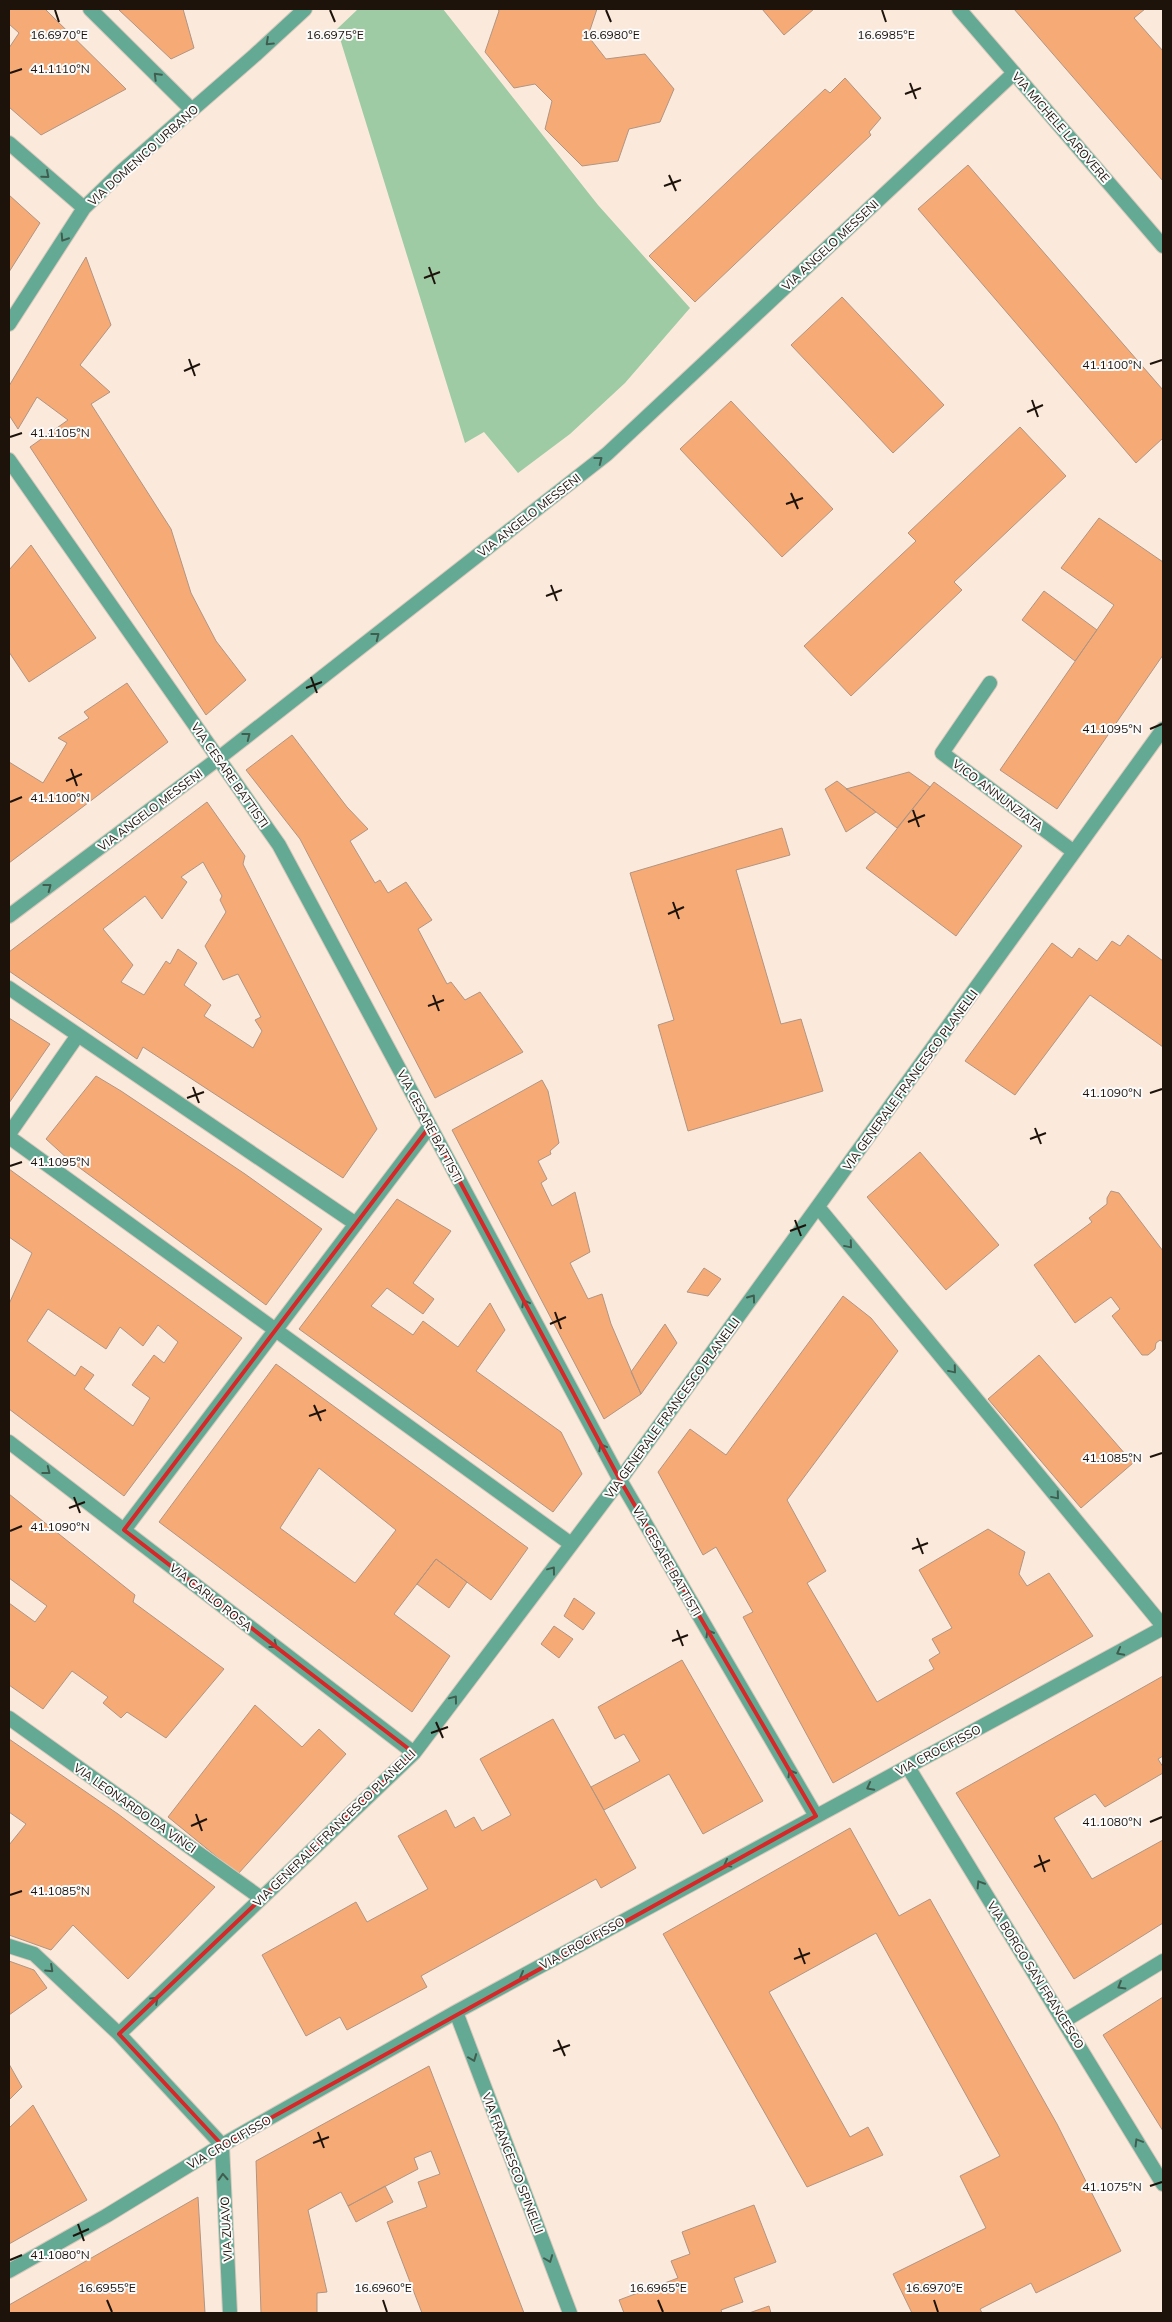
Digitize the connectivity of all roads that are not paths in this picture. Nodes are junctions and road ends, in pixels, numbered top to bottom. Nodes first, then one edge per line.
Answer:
1 (90, 9) edge
2 (305, 9) edge
3 (959, 9) edge
4 (1014, 72) junction
5 (192, 110) junction
6 (9, 143) edge
7 (84, 208) junction
8 (1163, 246) edge
9 (9, 324) edge
10 (9, 460) edge
11 (990, 683) dead end
12 (1163, 729) edge
13 (219, 758) junction
14 (1074, 852) junction
15 (9, 916) edge
16 (9, 988) edge
17 (78, 1035) junction
18 (430, 1126) junction
19 (9, 1134) edge
20 (9, 1138) edge
21 (818, 1207) junction
22 (356, 1224) junction
23 (275, 1331) junction
24 (9, 1442) edge
25 (620, 1480) junction
26 (124, 1530) junction
27 (571, 1544) junction
28 (1163, 1627) edge
29 (9, 1718) edge
30 (414, 1752) junction
31 (908, 1767) junction
32 (816, 1816) junction
33 (261, 1898) junction
34 (9, 1946) edge
35 (1163, 1961) edge
36 (456, 2012) junction
37 (1064, 2021) junction
38 (120, 2034) junction
39 (222, 2145) junction
40 (1163, 2184) edge
41 (9, 2271) edge
42 (230, 2313) edge
43 (570, 2313) edge

5 -> 1 street
2 -> 5 street, VIA DOMENICO URBANO
3 - 4 street, VIA MICHELE LAROVERE
4 - 8 street, VIA MICHELE LAROVERE
13 -> 4 street, VIA ANGELO MESSENI
5 - 7 street, VIA DOMENICO URBANO
6 -> 7 street
7 -> 9 street, VIA DOMENICO URBANO
10 - 13 street, VIA CESARE BATTISTI
11 - 14 street, VICO ANNUNZIATA
12 - 14 street, VIA GENERALE FRANCESCO PLANELLI
15 -> 13 street, VIA ANGELO MESSENI
13 - 18 street, VIA CESARE BATTISTI
14 - 21 street, VIA GENERALE FRANCESCO PLANELLI
16 - 17 street
17 - 19 street
17 - 22 street
18 - 22 street
25 -> 18 street, VIA CESARE BATTISTI
20 - 23 street
25 -> 21 street, VIA GENERALE FRANCESCO PLANELLI
21 -> 28 street
22 - 23 street
23 - 26 street
23 - 27 street
24 -> 26 street, VIA CARLO ROSA
25 - 27 street, VIA GENERALE FRANCESCO PLANELLI
32 -> 25 street, VIA CESARE BATTISTI
26 -> 30 street, VIA CARLO ROSA
30 -> 27 street, VIA GENERALE FRANCESCO PLANELLI
28 -> 31 street, VIA CROCIFISSO
29 - 33 street, VIA LEONARDO DA VINCI
30 - 33 street, VIA GENERALE FRANCESCO PLANELLI
31 -> 32 street, VIA CROCIFISSO
37 -> 31 street, VIA BORGO SAN FRANCESCO
32 -> 36 street, VIA CROCIFISSO
38 -> 33 street, VIA GENERALE FRANCESCO PLANELLI
34 -> 38 street
35 -> 37 street
36 - 39 street, VIA CROCIFISSO
36 -> 43 street, VIA FRANCESCO SPINELLI
40 -> 37 street, VIA BORGO SAN FRANCESCO
38 - 39 street
39 - 41 street, VIA CROCIFISSO
42 -> 39 street, VIA ZUAVO

